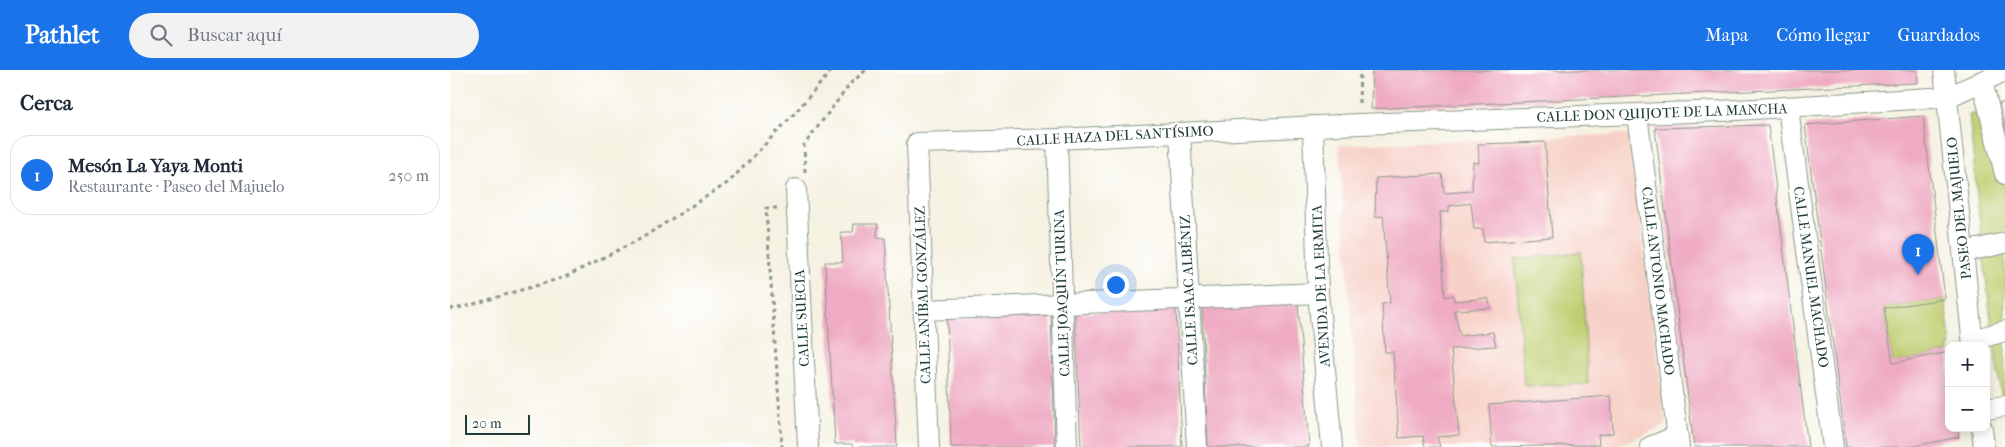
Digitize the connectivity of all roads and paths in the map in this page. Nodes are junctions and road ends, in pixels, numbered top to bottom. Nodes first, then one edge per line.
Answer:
1 (832, 70) edge
2 (1360, 70) edge
3 (1944, 70) edge
4 (2005, 71) edge
5 (1982, 82) junction
6 (1948, 97) junction
7 (1788, 108) junction
8 (1637, 114) junction
9 (1359, 124) junction
10 (1313, 126) junction
11 (1180, 133) junction
12 (1057, 139) junction
13 (917, 143) joint
14 (2005, 174) edge
15 (796, 189) dead end
16 (2005, 244) edge
17 (1964, 252) junction
18 (1318, 293) junction
19 (1189, 300) junction
20 (1061, 305) junction
21 (450, 309) edge
22 (924, 310) junction
23 (2005, 331) edge
24 (1973, 342) edge
25 (1976, 342) edge
26 (2005, 406) edge
27 (1990, 408) edge
28 (1982, 432) edge
29 (1678, 441) edge
30 (808, 447) edge
31 (929, 447) edge
32 (1066, 447) edge
33 (1198, 447) edge
34 (1332, 447) edge
35 (1650, 447) edge
36 (1833, 447) edge
37 (1984, 447) edge

1 - 21 path
2 - 9 path
3 - 6 street, PASEO DEL MAJUELO
4 - 5 street, CALLE DON QUIJOTE DE LA MANCHA
5 - 6 street, CALLE DON QUIJOTE DE LA MANCHA
5 - 14 street
6 - 7 street, CALLE DON QUIJOTE DE LA MANCHA
6 - 17 street, PASEO DEL MAJUELO
7 - 8 street, CALLE DON QUIJOTE DE LA MANCHA
7 - 36 street, CALLE MANUEL MACHADO
8 - 9 street, CALLE DON QUIJOTE DE LA MANCHA
8 - 29 street, CALLE ANTONIO MACHADO
9 - 10 street, CALLE DON QUIJOTE DE LA MANCHA
10 - 11 street, CALLE HAZA DEL SANTÍSIMO
10 - 18 street, AVENIDA DE LA ERMITA
11 - 12 street, CALLE HAZA DEL SANTÍSIMO
11 - 19 street, CALLE ISAAC ALBÉNIZ
12 - 13 street, CALLE HAZA DEL SANTÍSIMO
12 - 20 street, CALLE JOAQUÍN TURINA
13 - 22 street, CALLE ANÍBAL GONZÁLEZ
15 - 30 street, CALLE SUECIA
16 - 17 street
17 - 24 street, PASEO DEL MAJUELO
18 - 19 street
18 - 34 street, AVENIDA DE LA ERMITA
19 - 20 street
19 - 33 street, CALLE ISAAC ALBÉNIZ
20 - 22 street
20 - 32 street, CALLE JOAQUÍN TURINA
22 - 31 street, CALLE ANÍBAL GONZÁLEZ
23 - 25 street
26 - 27 street
28 - 37 street
29 - 35 street

